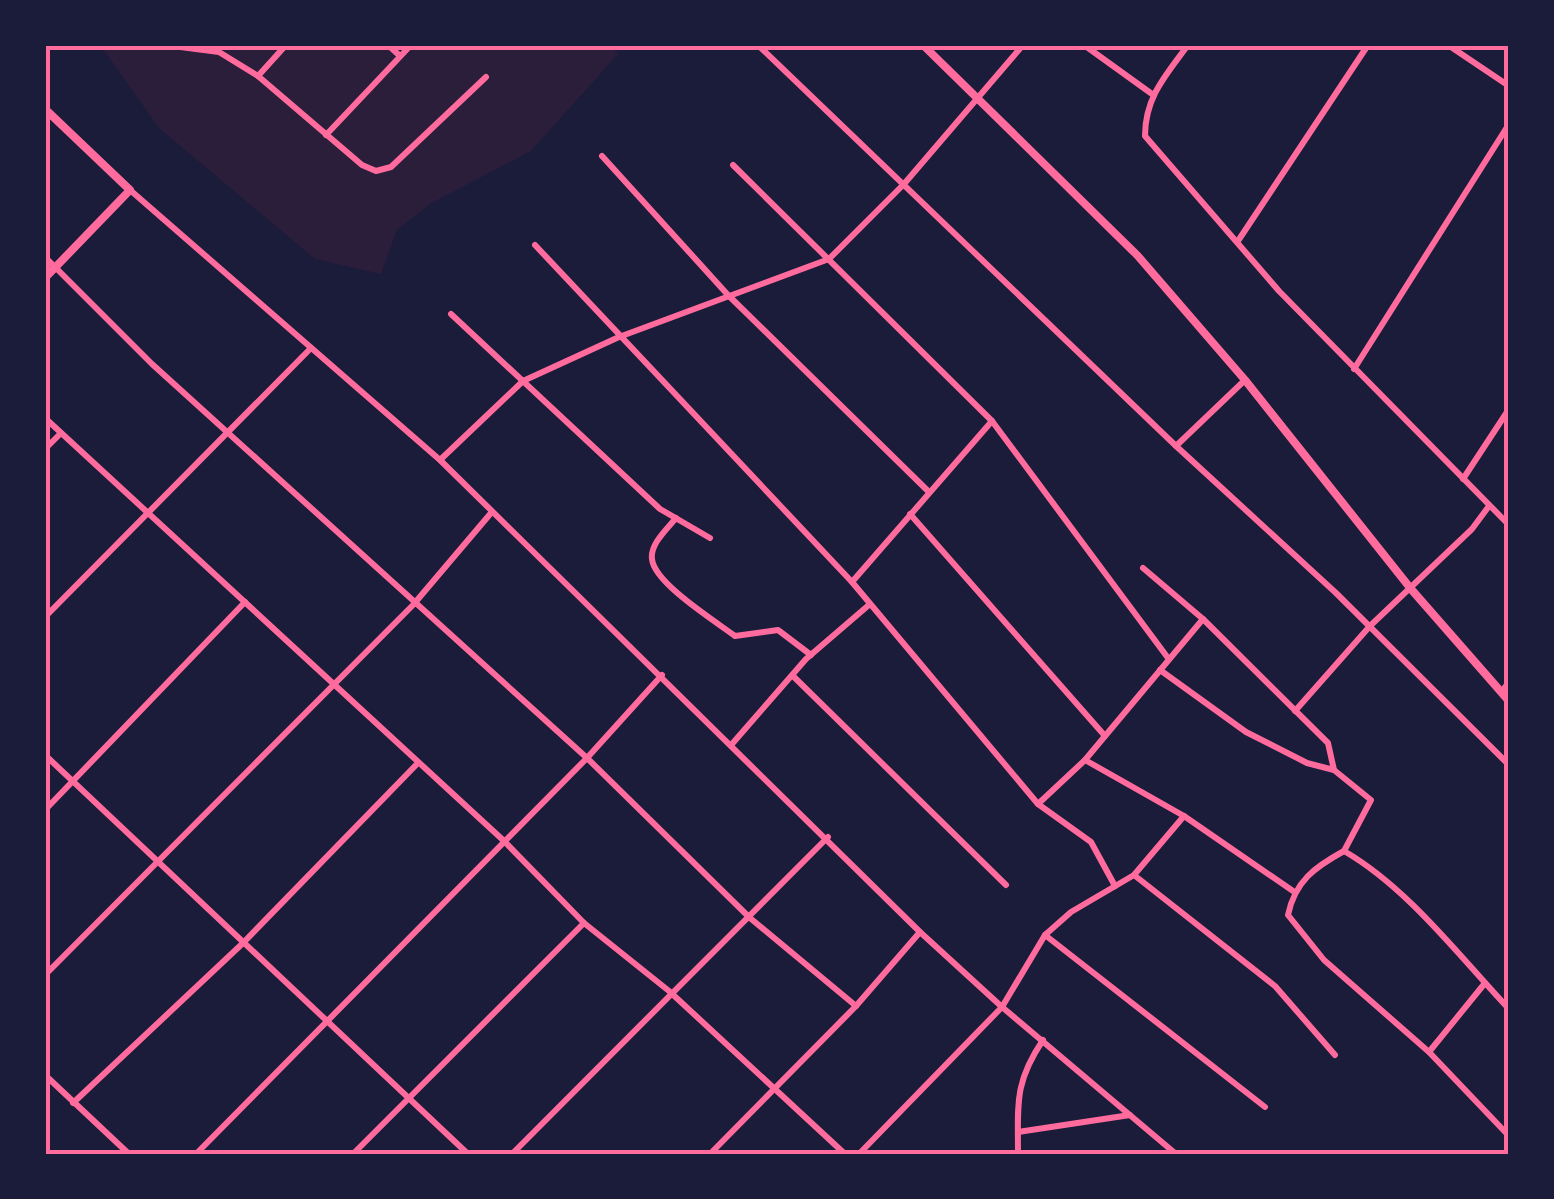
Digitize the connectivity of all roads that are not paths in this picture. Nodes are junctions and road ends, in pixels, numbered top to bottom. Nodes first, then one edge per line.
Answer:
1 (166, 45) edge
2 (286, 45) edge
3 (388, 45) edge
4 (411, 45) edge
5 (758, 45) edge
6 (923, 45) edge
7 (1023, 45) edge
8 (1084, 45) edge
9 (1188, 45) edge
10 (1368, 45) edge
11 (1448, 45) edge
12 (400, 56) junction
13 (258, 76) junction
14 (486, 77) dead end
15 (1509, 86) edge
16 (1152, 94) junction
17 (976, 95) junction
18 (45, 109) edge
19 (1509, 124) edge
20 (326, 135) junction
21 (1497, 143) junction
22 (1509, 150) edge
23 (602, 156) dead end
24 (732, 165) dead end
25 (904, 184) junction
26 (130, 190) junction
27 (1238, 241) junction
28 (535, 244) dead end
29 (45, 258) edge
30 (829, 259) junction
31 (56, 267) junction
32 (45, 278) edge
33 (728, 295) junction
34 (451, 314) dead end
35 (619, 337) junction
36 (311, 348) junction
37 (1354, 369) junction
38 (1245, 380) junction
39 (522, 381) junction
40 (1509, 409) edge
41 (45, 418) edge
42 (992, 421) junction
43 (228, 430) junction
44 (61, 433) junction
45 (1176, 446) junction
46 (45, 449) edge
47 (440, 460) junction
48 (1463, 480) junction
49 (929, 492) junction
50 (1489, 506) junction
51 (492, 513) junction
52 (146, 514) junction
53 (910, 514) junction
54 (676, 518) junction
55 (1509, 525) edge
56 (710, 538) dead end
57 (1143, 568) dead end
58 (852, 582) junction
59 (1411, 589) junction
60 (245, 602) junction
61 (870, 604) junction
62 (414, 605) junction
63 (45, 617) edge
64 (1204, 619) junction
65 (1370, 626) junction
66 (811, 655) junction
67 (1168, 658) junction
68 (1160, 670) junction
69 (662, 675) junction
70 (793, 676) junction
71 (334, 682) junction
72 (1509, 682) edge
73 (1502, 691) junction
74 (1509, 701) edge
75 (1295, 710) junction
76 (1105, 736) junction
77 (732, 744) junction
78 (45, 755) edge
79 (587, 758) junction
80 (1085, 760) junction
81 (417, 764) junction
82 (1509, 765) edge
83 (1334, 770) junction
84 (74, 782) junction
85 (1038, 804) junction
86 (45, 810) edge
87 (1184, 816) junction
88 (828, 837) junction
89 (503, 840) junction
90 (1344, 851) junction
91 (158, 862) junction
92 (1134, 876) junction
93 (1006, 885) dead end
94 (1115, 886) junction
95 (1293, 891) junction
96 (750, 918) junction
97 (584, 923) junction
98 (920, 932) junction
99 (1045, 935) junction
100 (242, 944) junction
101 (45, 975) edge
102 (1485, 983) junction
103 (669, 992) junction
104 (856, 1006) junction
105 (1002, 1007) junction
106 (1509, 1009) edge
107 (324, 1021) junction
108 (1044, 1040) junction
109 (1429, 1052) junction
110 (1335, 1054) dead end
111 (45, 1075) edge
112 (772, 1090) junction
113 (409, 1100) junction
114 (73, 1103) junction
115 (1265, 1107) dead end
116 (1130, 1115) junction
117 (1018, 1132) junction
118 (1509, 1136) edge
119 (129, 1154) edge
120 (196, 1154) edge
121 (353, 1154) edge
122 (468, 1154) edge
123 (512, 1154) edge
124 (710, 1154) edge
125 (845, 1154) edge
126 (859, 1154) edge
127 (1018, 1154) edge
128 (1176, 1154) edge
129 (1326, 1154) edge
130 (1342, 1154) edge

1 - 13 street
2 - 13 street
3 - 12 street
4 - 12 street
5 - 25 street
6 - 17 street
7 - 17 street
8 - 16 street
9 - 16 street
10 - 27 street
11 - 15 street
12 - 20 street
13 - 20 street
14 - 20 street
16 - 27 street
17 - 25 street
17 - 38 street
18 - 26 street
19 - 21 street
21 - 22 street
21 - 37 street
23 - 33 street
24 - 30 street
25 - 30 street
25 - 45 street
26 - 31 street
26 - 36 street
27 - 37 street
28 - 35 street
29 - 31 street
30 - 33 street
30 - 42 street
31 - 32 street
31 - 43 street
33 - 35 street
33 - 49 street
34 - 39 street
35 - 39 street
35 - 58 street
36 - 43 street
36 - 47 street
37 - 48 street
38 - 45 street
38 - 59 street
39 - 47 street
39 - 54 street
40 - 48 street
41 - 44 street
42 - 49 street
42 - 67 street
43 - 52 street
43 - 62 street
44 - 46 street
44 - 52 street
45 - 65 street
47 - 51 street
48 - 50 street
49 - 53 street
50 - 55 street
50 - 59 street
51 - 62 street
51 - 69 street
52 - 60 street
52 - 63 street
53 - 58 street
53 - 76 street
54 - 56 street
54 - 66 street
57 - 64 street
58 - 61 street
59 - 65 street
59 - 73 street
60 - 71 street
60 - 84 street
61 - 66 street
61 - 85 street
62 - 71 street
62 - 79 street
64 - 67 street
64 - 75 street
65 - 75 street
65 - 82 street
66 - 70 street
67 - 68 street
68 - 76 street
68 - 83 street
69 - 77 street
69 - 79 street
70 - 77 street
70 - 93 street
71 - 81 street
71 - 91 street
72 - 73 street
73 - 74 street
75 - 83 street
76 - 80 street
77 - 88 street
78 - 84 street
79 - 89 street
79 - 96 street
80 - 85 street
80 - 87 street
81 - 89 street
81 - 100 street
83 - 90 street
84 - 86 street
84 - 91 street
85 - 94 street
87 - 92 street
87 - 95 street
88 - 96 street
88 - 98 street
89 - 97 street
89 - 107 street
90 - 95 street
90 - 102 street
91 - 100 street
91 - 101 street
92 - 94 street
92 - 110 street
94 - 99 street
95 - 109 street
96 - 103 street
96 - 104 street
97 - 103 street
97 - 113 street
98 - 104 street
98 - 105 street
99 - 105 street
99 - 115 street
100 - 107 street
100 - 114 street
102 - 106 street
102 - 109 street
103 - 112 street
103 - 123 street
104 - 112 street
105 - 108 street
105 - 126 street
107 - 113 street
107 - 120 street
108 - 116 street
108 - 117 street
109 - 118 street
111 - 114 street
112 - 124 street
112 - 125 street
113 - 121 street
113 - 122 street
114 - 119 street
116 - 117 street
116 - 128 street
117 - 127 street
129 - 130 street

